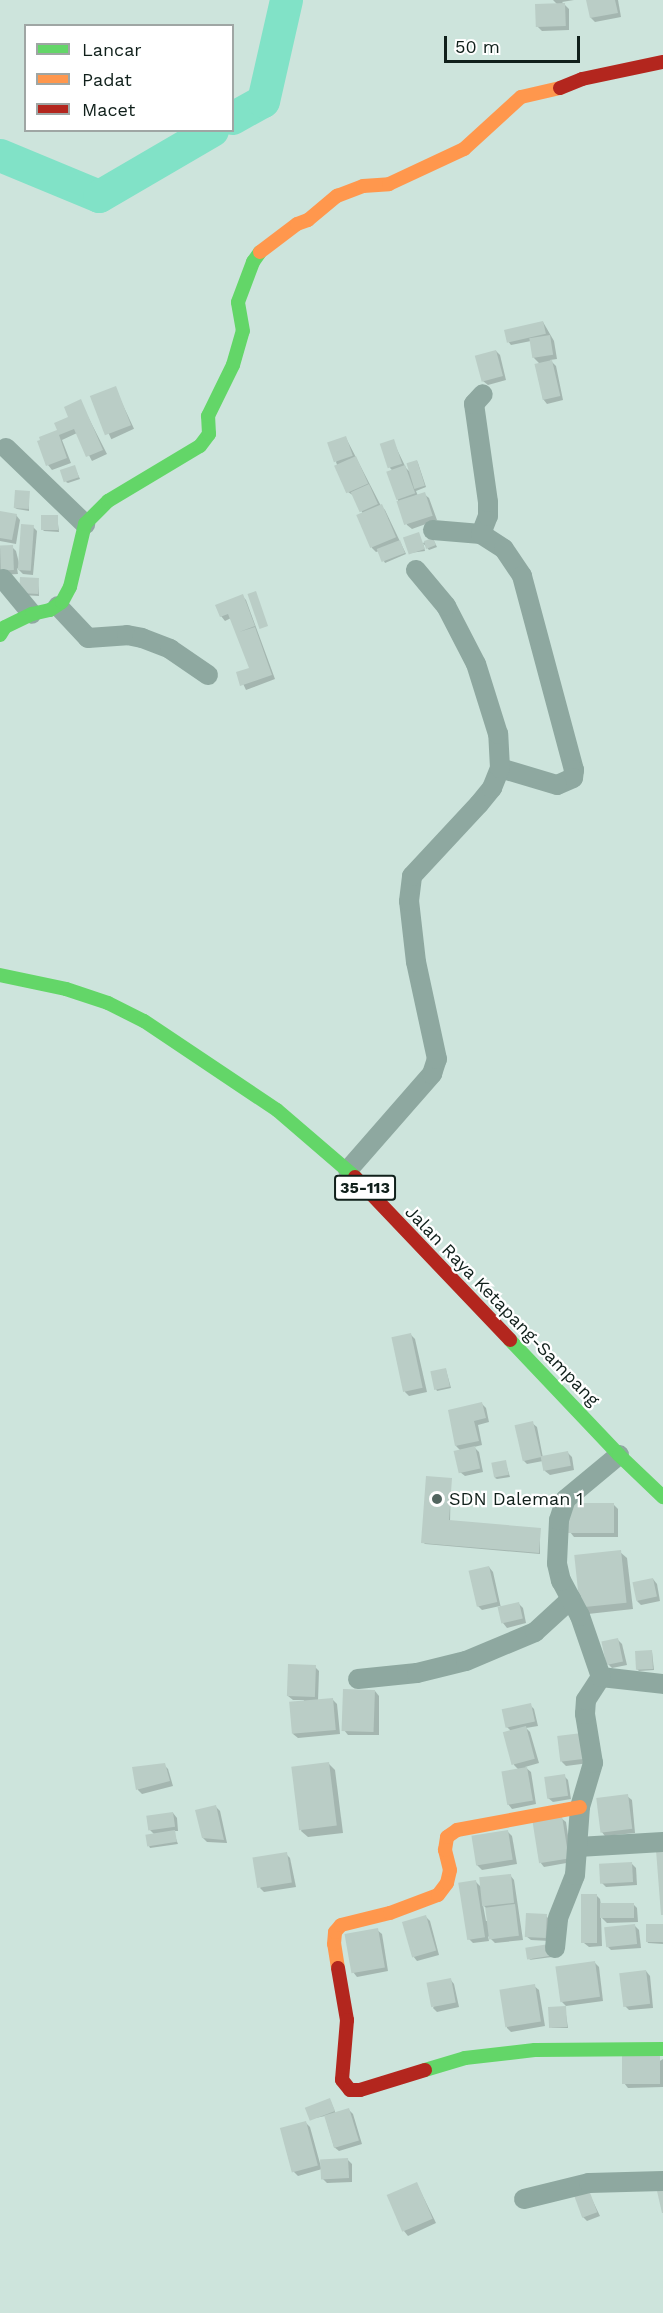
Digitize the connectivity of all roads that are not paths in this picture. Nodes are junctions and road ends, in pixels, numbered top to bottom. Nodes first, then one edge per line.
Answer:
1 (663, 62) edge
2 (483, 394) dead end
3 (6, 448) dead end
4 (85, 524) junction
5 (433, 530) dead end
6 (481, 534) junction
7 (416, 570) dead end
8 (3, 579) dead end
9 (58, 606) junction
10 (32, 614) junction
11 (0, 635) edge
12 (208, 675) dead end
13 (500, 768) junction
14 (0, 975) edge
15 (348, 1170) junction
16 (619, 1455) junction
17 (663, 1497) edge
18 (571, 1599) junction
19 (601, 1677) junction
20 (358, 1679) dead end
21 (663, 1684) edge
22 (580, 1807) junction
23 (663, 1842) edge
24 (578, 1847) junction
25 (555, 1948) dead end
26 (663, 2049) edge
27 (663, 2181) edge
28 (524, 2199) dead end

1 - 4 street
2 - 6 street
3 - 4 street
4 - 9 street
5 - 6 street
6 - 13 street
7 - 13 street
8 - 10 street
9 - 10 street
9 - 12 street
10 - 11 street
13 - 15 street
14 - 15 street, Jalan Raya Ketapang-Sampang / 35-113
15 - 16 street, Jalan Raya Ketapang-Sampang / 35-113
16 - 17 street, Jalan Raya Ketapang-Sampang / 35-113
16 - 18 street
18 - 19 street
18 - 20 street
19 - 21 street
19 - 22 street
22 - 24 street
22 - 26 street
23 - 24 street
24 - 25 street
27 - 28 street

